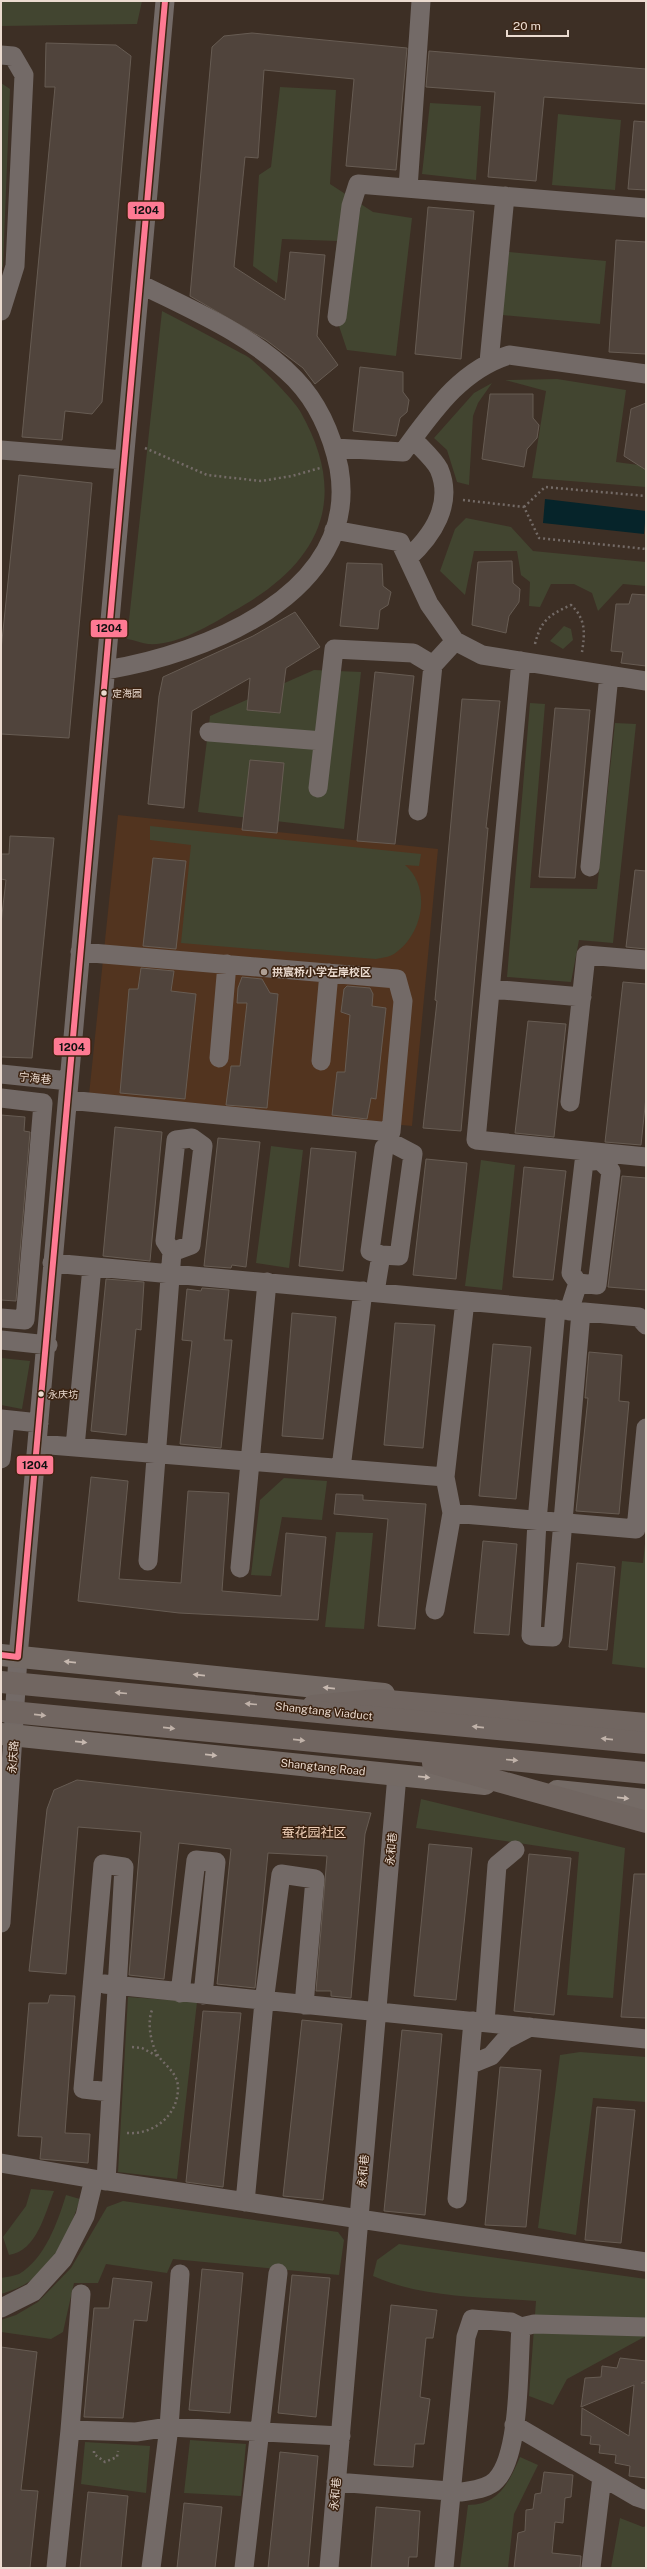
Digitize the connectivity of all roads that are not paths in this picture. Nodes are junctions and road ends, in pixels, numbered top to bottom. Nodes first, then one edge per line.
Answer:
1 (165, 1) edge
2 (421, 1) edge
3 (1, 55) edge
4 (408, 188) junction
5 (505, 196) junction
6 (646, 208) edge
7 (140, 284) junction
8 (1, 311) edge
9 (337, 316) dead end
10 (489, 362) junction
11 (646, 374) edge
12 (413, 438) junction
13 (1, 450) edge
14 (125, 451) junction
15 (336, 456) junction
16 (334, 530) junction
17 (408, 558) junction
18 (455, 641) junction
19 (529, 663) junction
20 (433, 666) junction
21 (106, 670) junction
22 (609, 675) junction
23 (646, 681) edge
24 (209, 732) dead end
25 (323, 741) junction
26 (318, 788) dead end
27 (418, 811) dead end
28 (590, 867) dead end
29 (80, 952) junction
30 (646, 960) edge
31 (227, 964) junction
32 (329, 973) junction
33 (491, 989) junction
34 (582, 997) junction
35 (219, 1058) dead end
36 (321, 1061) dead end
37 (1, 1074) edge
38 (69, 1081) junction
39 (1, 1098) edge
40 (68, 1100) junction
41 (570, 1102) dead end
42 (646, 1157) edge
43 (172, 1252) junction
44 (381, 1255) junction
45 (52, 1263) junction
46 (92, 1266) junction
47 (171, 1274) junction
48 (267, 1282) junction
49 (578, 1283) junction
50 (369, 1292) junction
51 (465, 1300) junction
52 (569, 1311) junction
53 (1, 1318) edge
54 (646, 1325) edge
55 (1, 1340) edge
56 (47, 1344) junction
57 (3, 1419) edge
58 (39, 1423) junction
59 (646, 1428) edge
60 (38, 1444) junction
61 (75, 1447) junction
62 (155, 1454) junction
63 (1, 1459) edge
64 (251, 1461) junction
65 (341, 1468) junction
66 (445, 1477) junction
67 (452, 1513) junction
68 (537, 1521) junction
69 (563, 1523) junction
70 (641, 1536) edge
71 (148, 1562) dead end
72 (240, 1568) dead end
73 (435, 1610) dead end
74 (10, 1656) edge
75 (1, 1682) edge
76 (293, 1708) junction
77 (1, 1711) edge
78 (646, 1720) edge
79 (646, 1724) edge
80 (8, 1734) edge
81 (646, 1743) edge
82 (378, 1748) junction
83 (646, 1772) edge
84 (397, 1775) junction
85 (646, 1800) edge
86 (646, 1822) edge
87 (515, 1850) dead end
88 (3, 1878) edge
89 (1, 1923) edge
90 (94, 1983) junction
91 (117, 1986) junction
92 (172, 1992) junction
93 (203, 1995) junction
94 (264, 2002) junction
95 (304, 2005) junction
96 (377, 2011) junction
97 (479, 2022) junction
98 (530, 2027) junction
99 (646, 2039) edge
100 (469, 2065) junction
101 (110, 2092) junction
102 (1, 2163) edge
103 (100, 2180) junction
104 (457, 2199) dead end
105 (245, 2202) junction
106 (359, 2219) junction
107 (646, 2262) edge
108 (278, 2273) dead end
109 (180, 2274) dead end
110 (81, 2294) dead end
111 (1, 2308) edge
112 (521, 2327) junction
113 (646, 2327) edge
114 (514, 2425) junction
115 (169, 2427) junction
116 (70, 2430) junction
117 (261, 2432) junction
118 (341, 2436) junction
119 (602, 2477) junction
120 (336, 2482) junction
121 (451, 2491) junction
122 (646, 2500) edge
123 (56, 2568) edge
124 (151, 2568) edge
125 (244, 2568) edge
126 (329, 2568) edge
127 (444, 2568) edge
128 (591, 2568) edge

1 - 7 street
2 - 4 street
3 - 8 street
4 - 5 street
4 - 9 street
5 - 6 street
5 - 10 street
7 - 14 street
7 - 15 street
10 - 11 street
10 - 12 street
12 - 15 street
12 - 17 street
13 - 14 street
14 - 21 street
15 - 16 street
16 - 17 street
16 - 21 street
17 - 18 street
18 - 19 street
18 - 20 street
19 - 22 street
19 - 33 street
20 - 25 street
20 - 27 street
21 - 29 street
22 - 23 street
22 - 28 street
24 - 25 street
25 - 26 street
29 - 31 street
29 - 38 street
30 - 34 street
31 - 32 street
31 - 35 street
32 - 36 street
32 - 40 street
33 - 34 street
33 - 42 street
34 - 41 street
37 - 38 street, 宁海巷
38 - 40 street
39 - 53 street
40 - 45 street
43 - 43 street
43 - 47 street
44 - 44 street
44 - 50 street
45 - 46 street
45 - 56 street
46 - 47 street
46 - 61 street
47 - 48 street
47 - 62 street
48 - 50 street
48 - 64 street
49 - 49 street
49 - 52 street
50 - 51 street
50 - 65 street
51 - 52 street
51 - 66 street
52 - 54 street
52 - 68 street
52 - 69 street
55 - 56 street
56 - 58 street
57 - 58 street
57 - 63 street
58 - 60 street
59 - 70 street
60 - 61 street
60 - 74 street
61 - 62 street
62 - 64 street
62 - 71 street
64 - 65 street
64 - 72 street
65 - 66 street
66 - 67 street
67 - 68 street
67 - 73 street
68 - 69 street
68 - 69 street
69 - 70 street
78 -> 74 main road
74 - 80 street, 永庆路
76 -> 75 highway, Shangtang Viaduct, bridge
76 - 79 highway
81 -> 76 highway, Shangtang Viaduct, bridge
77 -> 82 highway, bridge
80 -> 84 main road, Shangtang Road
80 - 88 street, 永庆路
82 -> 83 highway, bridge
82 - 86 highway, bridge
84 -> 85 main road, Shangtang Road
84 - 96 street, 永和巷
87 - 97 street
88 - 89 street, 永庆路
90 - 91 street
90 - 91 street
90 - 101 street
91 - 92 street
91 - 101 street
92 - 93 street
92 - 93 street
93 - 94 street
94 - 95 street
94 - 95 street
94 - 105 street
95 - 96 street
96 - 97 street
96 - 106 street, 永和巷
97 - 98 street
97 - 100 street
98 - 99 street
98 - 100 street
100 - 104 street
101 - 103 street
102 - 103 street
103 - 105 street
103 - 111 street
105 - 106 street
106 - 107 street
106 - 118 street, 永和巷
108 - 117 street
109 - 115 street
110 - 116 street
112 - 113 street
112 - 114 street
112 - 121 street
114 - 119 street
114 - 121 street
115 - 116 street
115 - 117 street
115 - 124 street
116 - 123 street
117 - 118 street
117 - 125 street
118 - 120 street, 永和巷
119 - 122 street
119 - 128 street
120 - 121 street
120 - 126 street, 永和巷
121 - 127 street

